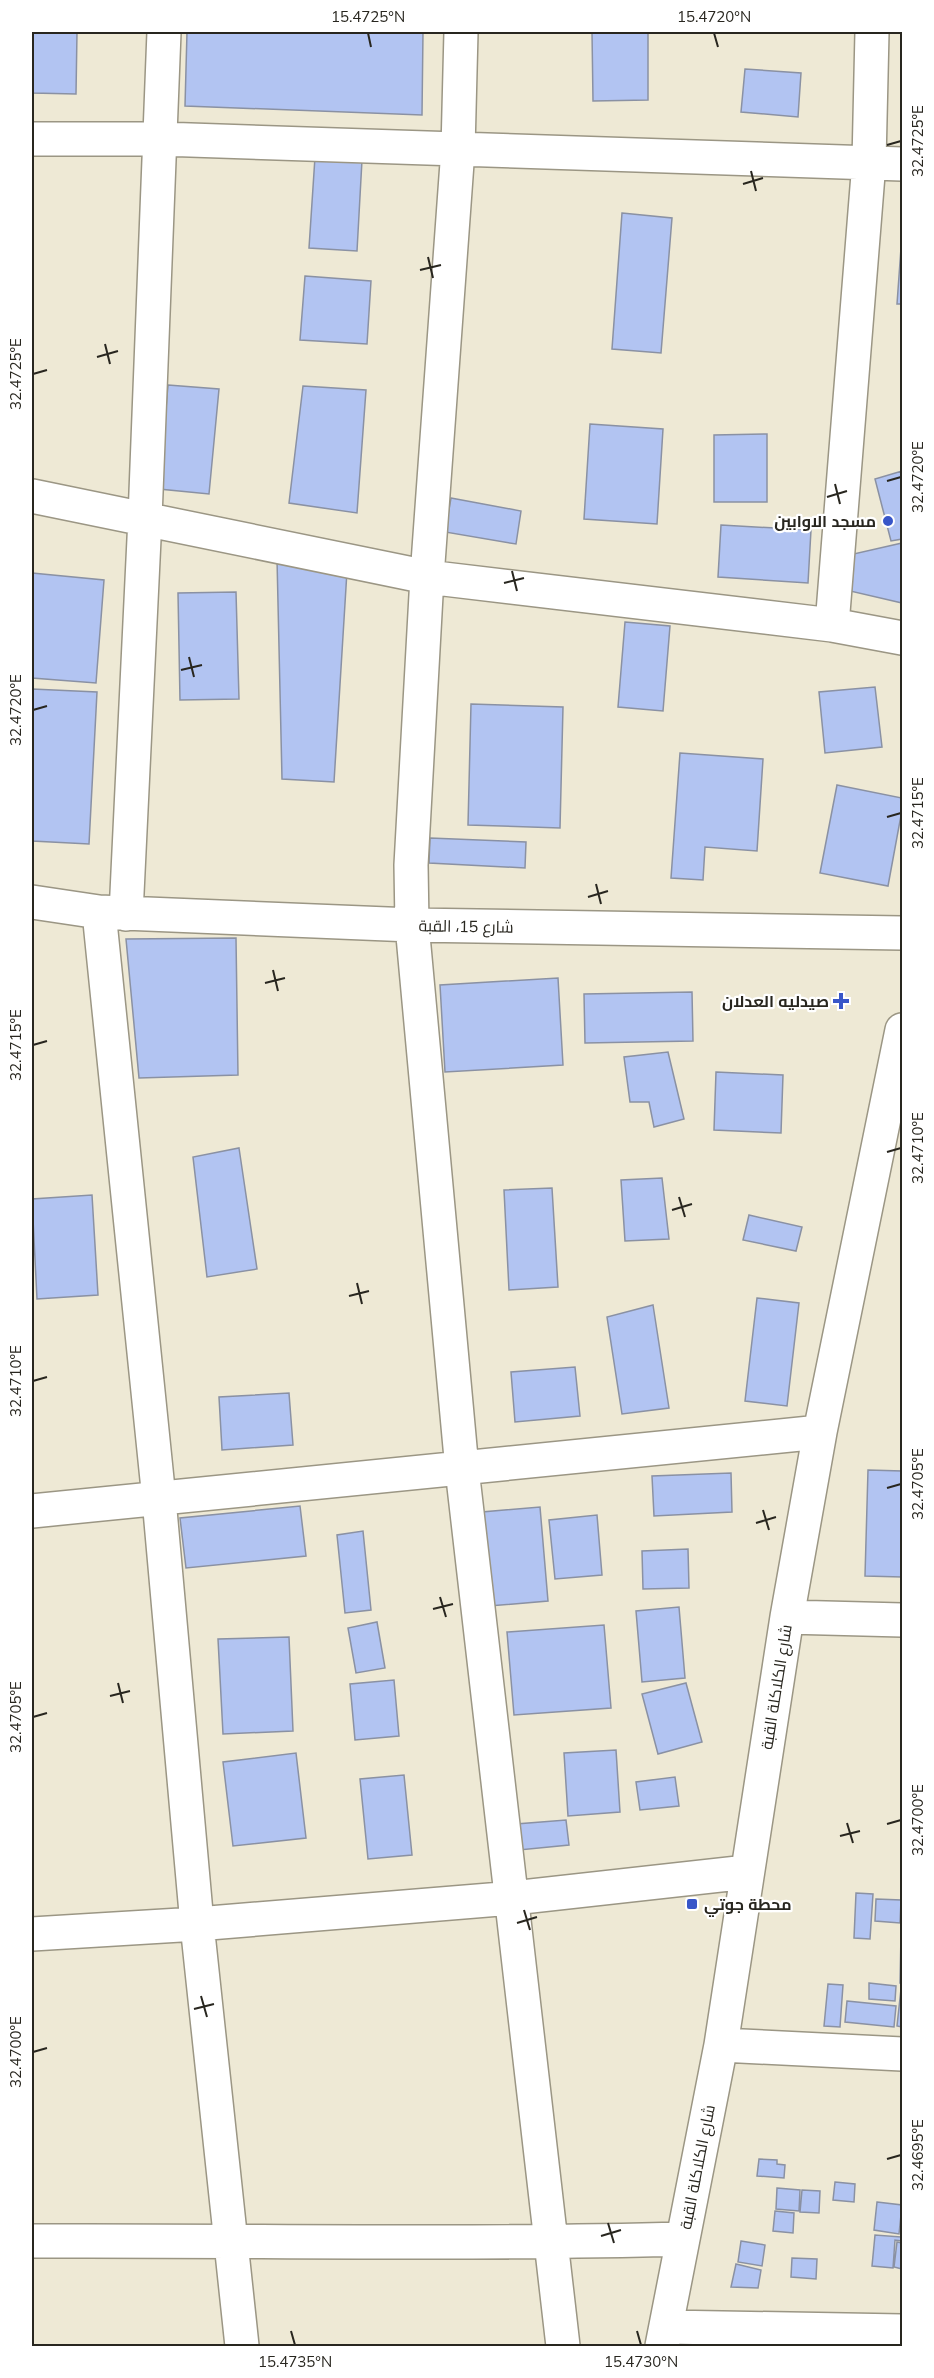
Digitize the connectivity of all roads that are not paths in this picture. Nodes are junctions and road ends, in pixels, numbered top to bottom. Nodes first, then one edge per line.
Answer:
1 (164, 32) edge
2 (461, 32) edge
3 (872, 32) edge
4 (32, 139) edge
5 (161, 139) junction
6 (458, 149) junction
7 (869, 162) junction
8 (903, 164) edge
9 (32, 496) edge
10 (145, 518) junction
11 (427, 577) junction
12 (832, 625) junction
13 (903, 638) edge
14 (32, 902) edge
15 (113, 913) junction
16 (412, 925) junction
17 (903, 933) edge
18 (903, 1030) edge
19 (820, 1432) junction
20 (462, 1469) junction
21 (159, 1499) junction
22 (32, 1511) edge
23 (787, 1617) junction
24 (903, 1620) edge
25 (747, 1872) junction
26 (513, 1898) junction
27 (197, 1924) junction
28 (32, 1934) edge
29 (721, 2045) junction
30 (903, 2054) edge
31 (683, 2239) junction
32 (232, 2240) junction
33 (32, 2241) edge
34 (550, 2242) junction
35 (903, 2331) edge
36 (664, 2337) edge
37 (242, 2346) edge
38 (563, 2346) edge

1 - 5 street
2 - 6 street
3 - 7 street
4 - 5 street
5 - 6 street
5 - 10 street
6 - 7 street
6 - 11 street
7 - 8 street
7 - 12 street
9 - 10 street
10 - 11 street
10 - 15 street
11 - 12 street
11 - 16 street
12 - 13 street
14 - 15 street, شارع 15، القبة
15 - 16 street, شارع 15، القبة
15 - 21 street
16 - 17 street, شارع 15، القبة
16 - 20 street
18 - 19 street, شارع الكلاكلة القبة
19 - 20 street
19 - 23 street, شارع الكلاكلة القبة
20 - 21 street
20 - 26 street
21 - 22 street
21 - 27 street
23 - 24 street
23 - 25 street, شارع الكلاكلة القبة
25 - 26 street
25 - 29 street, شارع الكلاكلة القبة
26 - 27 street
26 - 34 street
27 - 28 street
27 - 32 street
29 - 30 street
29 - 31 street, شارع الكلاكلة القبة
31 - 34 street
31 - 36 street, شارع الكلاكلة القبة
32 - 33 street
32 - 34 street
32 - 37 street
34 - 38 street
35 - 36 street

